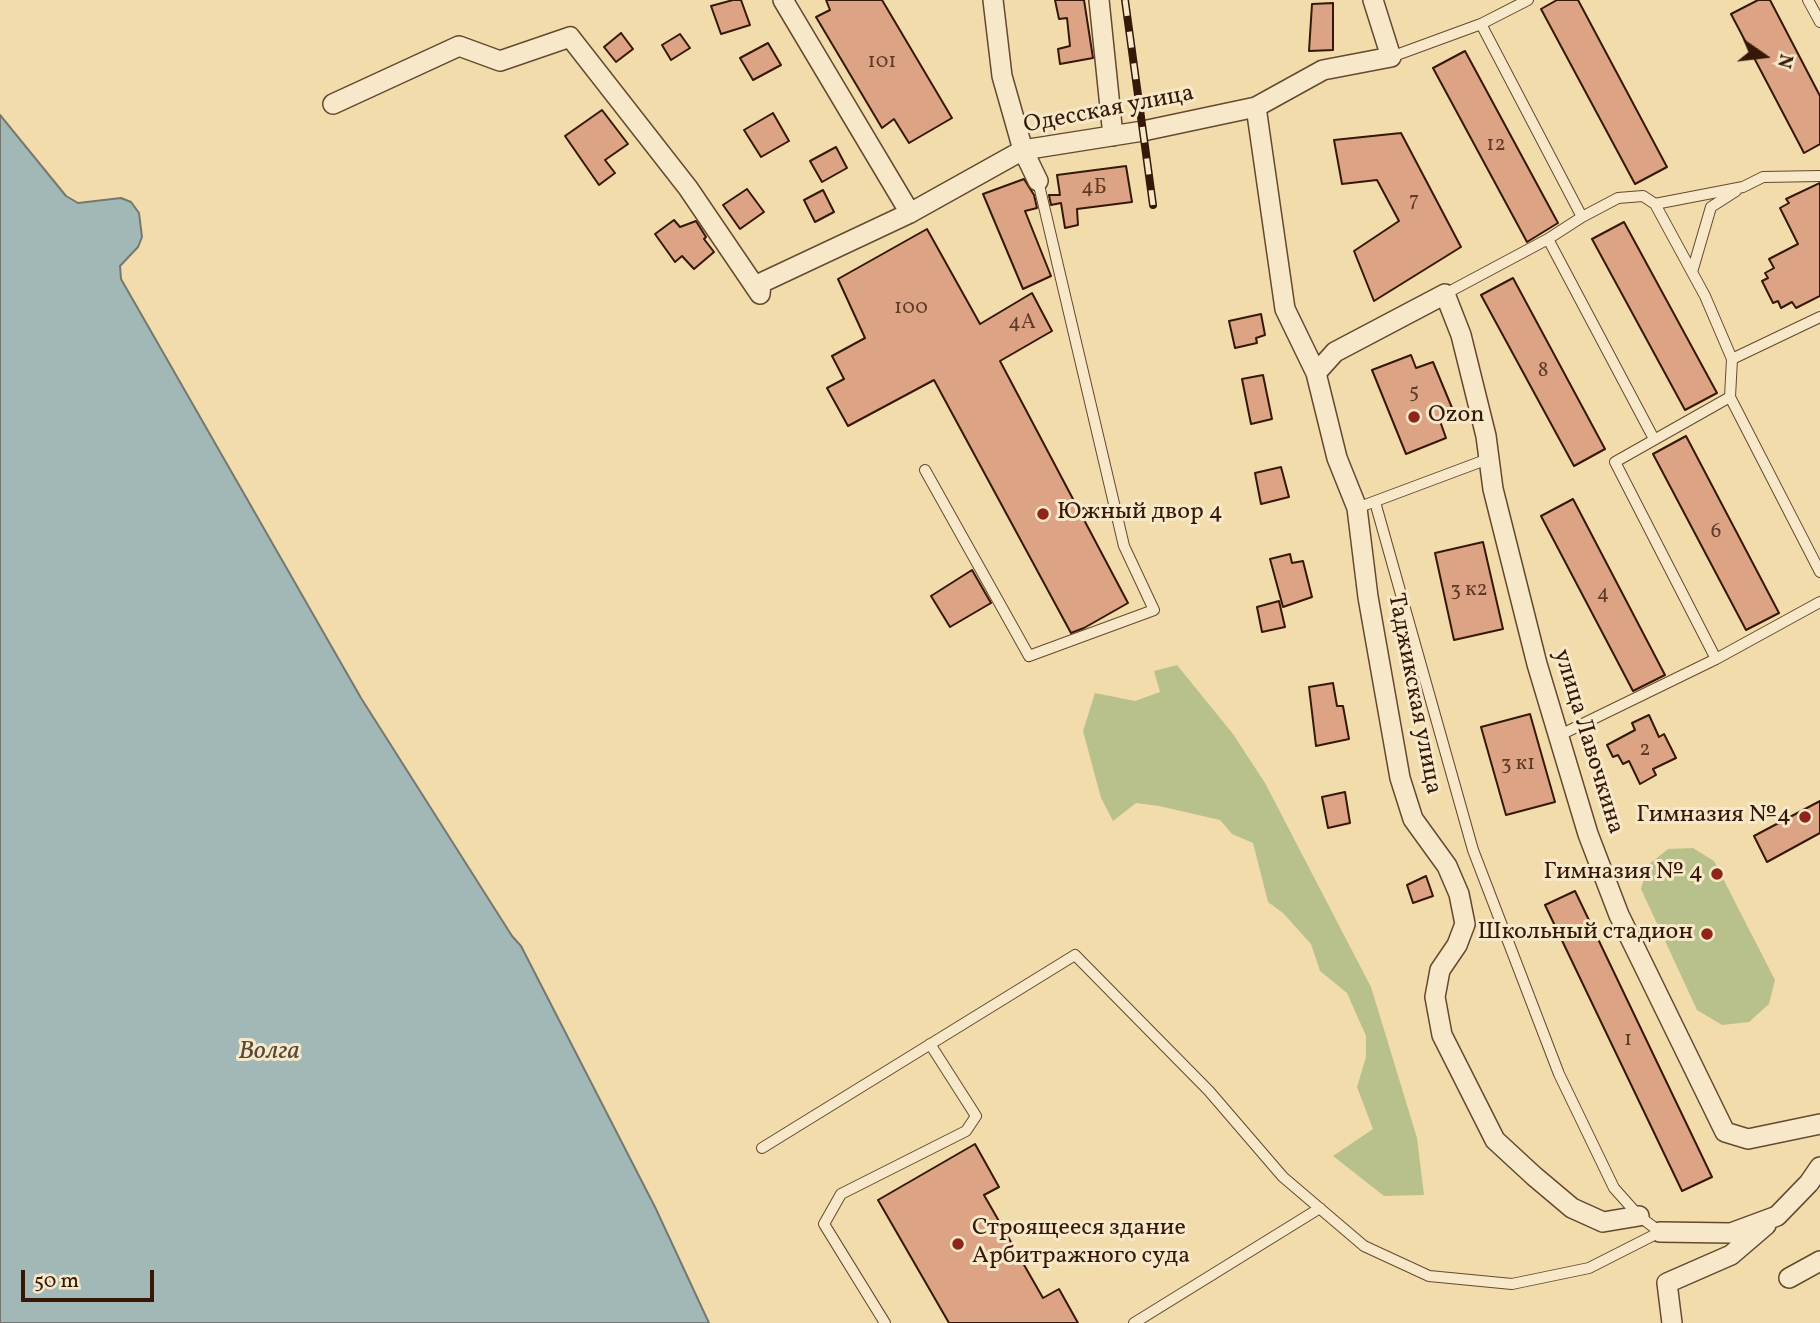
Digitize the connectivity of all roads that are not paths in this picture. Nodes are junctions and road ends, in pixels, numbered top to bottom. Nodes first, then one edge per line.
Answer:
1 (783, 0) edge
2 (993, 0) edge
3 (1099, 0) edge
4 (1373, 0) edge
5 (1528, 0) edge
6 (1808, 0) edge
7 (1820, 22) edge
8 (1480, 24) junction
9 (1391, 57) junction
10 (333, 104) dead end
11 (1256, 107) junction
12 (1113, 136) junction
13 (1023, 150) junction
14 (1820, 176) edge
15 (1038, 181) joint
16 (1742, 187) junction
17 (1655, 204) junction
18 (910, 213) junction
19 (1582, 217) junction
20 (1548, 239) junction
21 (1692, 272) junction
22 (1445, 294) junction
23 (1820, 317) edge
24 (1732, 359) junction
25 (1316, 373) junction
26 (1730, 397) junction
27 (1654, 439) junction
28 (1488, 459) junction
29 (925, 470) dead end
30 (1366, 505) junction
31 (1820, 572) edge
32 (1820, 602) edge
33 (1716, 659) junction
34 (1557, 736) junction
35 (930, 1044) junction
36 (1820, 1124) edge
37 (762, 1148) dead end
38 (1820, 1167) edge
39 (1320, 1208) junction
40 (1639, 1216) junction
41 (1777, 1216) junction
42 (1660, 1232) junction
43 (1820, 1261) edge
44 (1789, 1278) dead end
45 (885, 1323) edge
46 (1134, 1323) edge
47 (1672, 1323) edge

1 - 18 street
2 - 13 street
3 - 12 street
4 - 9 street
5 - 8 lane
6 - 7 lane
8 - 9 lane
8 - 19 lane
9 - 11 street, Одесская улица
10 - 18 street, Одесская улица
11 - 12 street, Одесская улица
11 - 25 street, Таджикская улица
12 - 13 street, Одесская улица
13 - 15 street
13 - 18 street, Одесская улица
14 - 16 lane
15 - 29 lane
16 - 17 lane
16 - 21 lane
17 - 19 lane
17 - 21 lane
19 - 20 lane
20 - 22 lane
20 - 27 lane
21 - 24 lane
22 - 25 street
22 - 28 street, улица Лавочкина
23 - 24 lane
24 - 26 lane
25 - 30 street, Таджикская улица
26 - 27 lane
26 - 31 lane
27 - 33 lane
28 - 30 lane
28 - 34 street, улица Лавочкина
30 - 40 lane
30 - 40 street, Таджикская улица
32 - 33 lane
33 - 34 lane
34 - 36 street, улица Лавочкина
35 - 37 lane
35 - 39 lane
35 - 45 lane
38 - 41 street
39 - 42 lane
39 - 46 lane
40 - 42 lane
41 - 42 street
41 - 47 street
43 - 44 street

